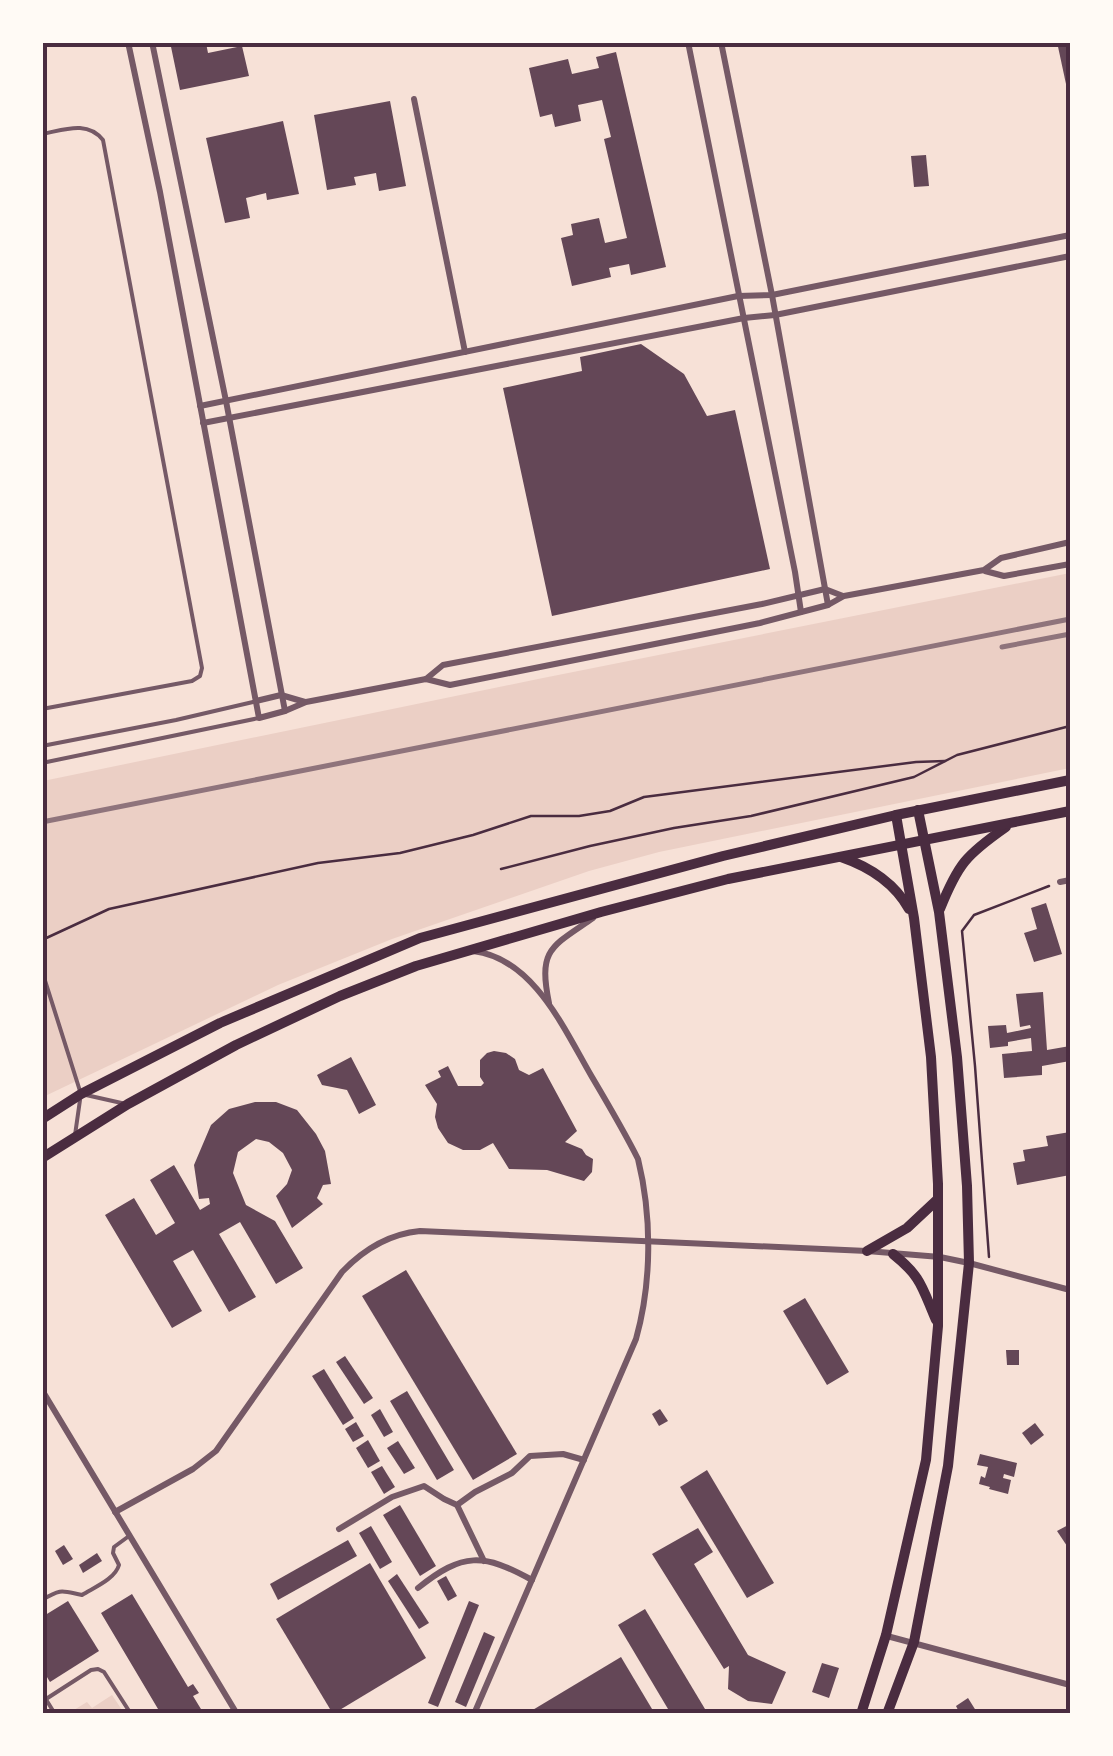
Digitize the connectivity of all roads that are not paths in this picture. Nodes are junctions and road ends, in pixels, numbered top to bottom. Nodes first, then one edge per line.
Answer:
1 (128, 42) edge
2 (152, 42) edge
3 (688, 42) edge
4 (721, 42) edge
5 (414, 99) dead end
6 (42, 134) edge
7 (1070, 234) edge
8 (1070, 256) edge
9 (772, 295) junction
10 (738, 296) junction
11 (774, 315) junction
12 (744, 318) junction
13 (466, 352) junction
14 (226, 402) junction
15 (200, 406) junction
16 (229, 418) junction
17 (203, 423) junction
18 (1070, 542) edge
19 (1070, 564) edge
20 (984, 570) junction
21 (825, 590) junction
22 (799, 595) junction
23 (844, 596) junction
24 (828, 605) junction
25 (802, 612) junction
26 (426, 679) junction
27 (282, 695) junction
28 (256, 701) junction
29 (306, 702) junction
30 (42, 709) edge
31 (285, 712) junction
32 (259, 718) junction
33 (42, 746) edge
34 (42, 763) edge
35 (1070, 780) edge
36 (918, 810) junction
37 (1070, 811) edge
38 (896, 815) junction
39 (1011, 824) junction
40 (925, 840) junction
41 (903, 845) junction
42 (841, 857) junction
43 (1070, 880) edge
44 (1060, 882) road end
45 (601, 912) junction
46 (939, 912) junction
47 (914, 918) junction
48 (467, 951) junction
49 (42, 971) edge
50 (549, 1004) junction
51 (81, 1094) junction
52 (128, 1104) junction
53 (42, 1120) edge
54 (75, 1136) junction
55 (42, 1158) edge
56 (938, 1199) junction
57 (649, 1241) junction
58 (867, 1251) junction
59 (892, 1254) junction
60 (940, 1257) junction
61 (969, 1263) junction
62 (1070, 1290) edge
63 (938, 1326) junction
64 (42, 1390) edge
65 (584, 1460) junction
66 (457, 1505) junction
67 (114, 1512) junction
68 (340, 1529) dead end
69 (129, 1536) junction
70 (484, 1561) junction
71 (532, 1580) junction
72 (418, 1588) dead end
73 (42, 1600) edge
74 (886, 1636) junction
75 (914, 1642) junction
76 (1070, 1684) edge
77 (44, 1696) edge
78 (55, 1714) edge
79 (130, 1714) edge
80 (237, 1714) edge
81 (474, 1714) edge
82 (860, 1714) edge
83 (887, 1714) edge

1 - 15 street
2 - 14 street
3 - 10 street
4 - 9 street
5 - 13 street
6 - 30 lane
7 - 9 street
8 - 11 street
9 - 10 street
9 - 11 street
10 - 12 street
10 - 13 street
11 - 12 street
11 - 21 street
12 - 16 street
12 - 22 street
13 - 14 street
14 - 15 street
14 - 16 street
15 - 17 street
16 - 17 street
16 - 27 street
17 - 28 street
18 - 20 street
19 - 20 street
20 - 23 street
21 - 22 street
21 - 23 street
21 - 24 street
22 - 25 street
22 - 26 street
23 - 24 street
24 - 25 street
25 - 26 street
26 - 29 street
27 - 28 street
27 - 29 street
27 - 31 street
28 - 32 street
28 - 33 lane
29 - 31 street
31 - 32 street
32 - 34 lane
35 - 36 main road
36 - 38 main road
36 - 40 main road
37 - 39 main road
38 - 41 main road
38 - 51 main road
39 - 40 main road
39 - 46 main road
40 - 41 main road
40 - 46 main road
41 - 42 main road
41 - 47 main road
42 - 45 main road
42 - 47 main road
43 - 44 street
45 - 48 main road
45 - 50 street
46 - 61 main road
47 - 56 main road
48 - 50 street
48 - 52 main road
49 - 51 lane
50 - 57 street
51 - 52 lane
51 - 53 main road
51 - 54 lane
52 - 54 main road
54 - 55 main road
56 - 58 main road
56 - 60 main road
57 - 58 street
57 - 65 street
57 - 67 street
58 - 59 street
59 - 60 street
59 - 63 main road
60 - 61 street
60 - 63 main road
61 - 62 street
61 - 75 main road
63 - 74 main road
64 - 67 street
65 - 66 street
65 - 71 street
66 - 68 street
66 - 70 street
67 - 69 street
69 - 73 lane
69 - 80 street
70 - 71 street
70 - 72 street
71 - 81 street
74 - 75 street
74 - 82 main road
75 - 76 street
75 - 83 main road
77 - 78 lane
77 - 79 lane

